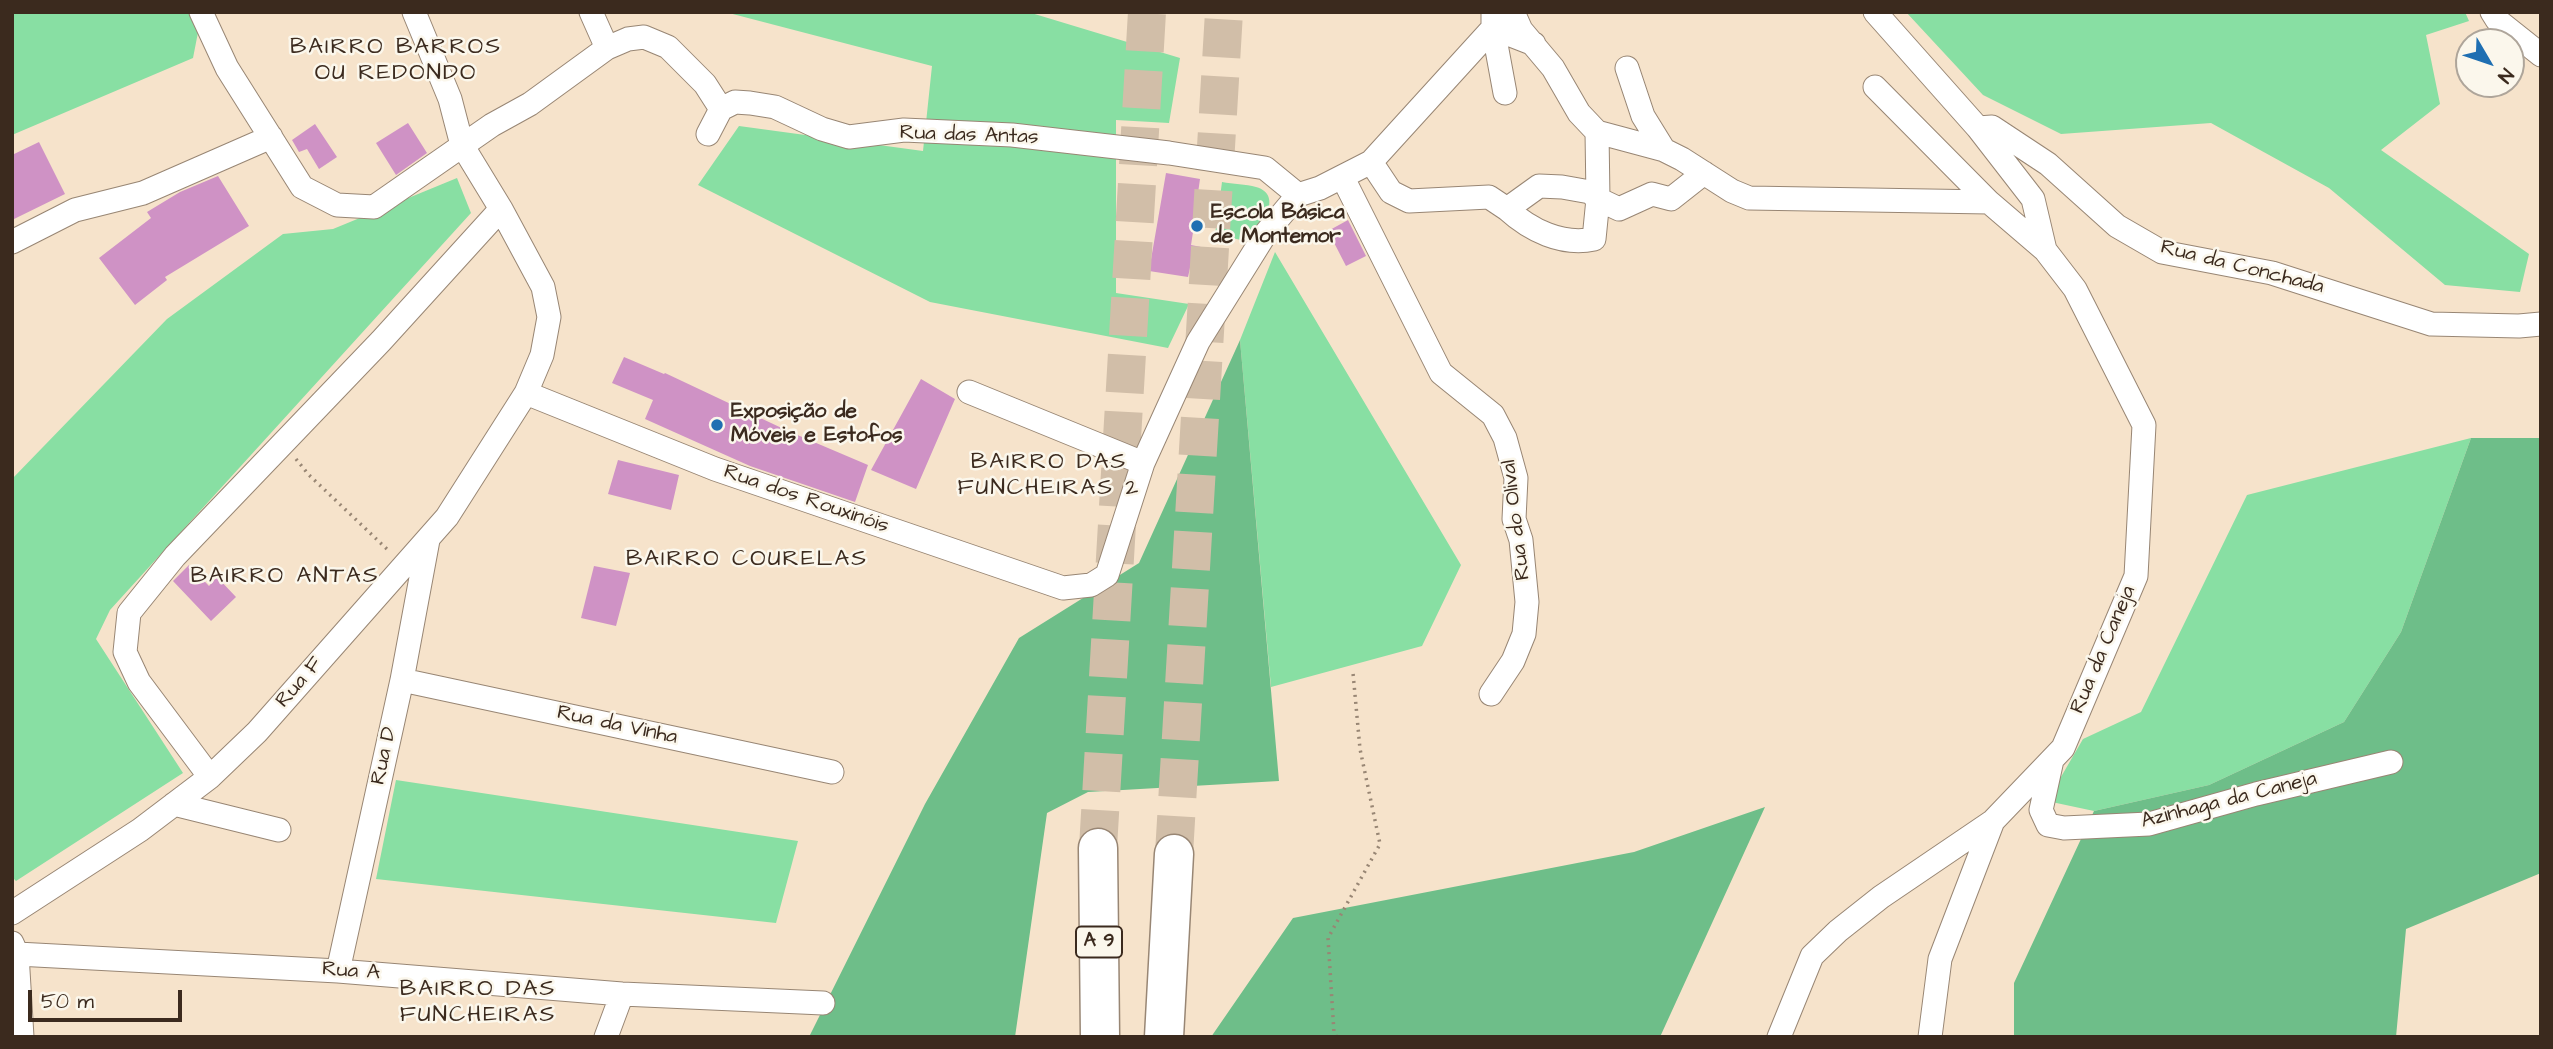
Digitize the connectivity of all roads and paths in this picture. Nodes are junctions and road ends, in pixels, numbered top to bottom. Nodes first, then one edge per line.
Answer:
1 (201, 12) edge
2 (414, 12) edge
3 (591, 12) edge
4 (1513, 12) edge
5 (1875, 12) edge
6 (2492, 12) edge
7 (1493, 20) edge
8 (1534, 44) junction
9 (607, 48) junction
10 (2541, 55) edge
11 (1627, 68) dead end
12 (1875, 87) dead end
13 (1505, 93) dead end
14 (721, 109) junction
15 (1978, 128) junction
16 (1597, 132) junction
17 (709, 134) dead end
18 (271, 137) junction
19 (462, 145) junction
20 (1664, 150) junction
21 (1371, 162) junction
22 (1704, 173) junction
23 (1343, 178) junction
24 (1298, 195) junction
25 (1598, 199) junction
26 (1989, 202) junction
27 (501, 209) junction
28 (1507, 209) junction
29 (12, 242) edge
30 (2045, 250) junction
31 (2541, 324) edge
32 (969, 392) dead end
33 (526, 393) junction
34 (283, 443) junction
35 (1143, 463) junction
36 (428, 540) junction
37 (404, 565) junction
38 (1353, 673) dead end
39 (402, 680) junction
40 (1491, 694) dead end
41 (2052, 760) junction
42 (2391, 762) dead end
43 (832, 772) dead end
44 (209, 777) junction
45 (174, 804) junction
46 (1993, 821) junction
47 (279, 830) dead end
48 (1098, 848) tunnel mouth
49 (1174, 854) tunnel mouth
50 (12, 913) edge
51 (15, 948) edge
52 (338, 971) junction
53 (622, 994) junction
54 (823, 1003) dead end
55 (22, 1037) edge
56 (606, 1037) edge
57 (1100, 1037) edge
58 (1164, 1037) edge
59 (1337, 1037) edge
60 (1779, 1037) edge
61 (1930, 1037) edge

1 - 18 street
2 - 19 street, Rua F
3 - 9 street
4 - 8 street
5 - 15 street
6 - 10 street
7 - 8 street
7 - 13 street
7 - 21 street
8 - 16 street
9 - 14 street
9 - 19 street
11 - 20 street
12 - 26 street, Rua da Caneja
14 - 17 street
14 - 24 street, Rua das Antas
15 - 30 street
15 - 31 street, Rua da Conchada
16 - 20 street
16 - 25 street
18 - 19 street
18 - 29 street
19 - 27 street, Rua F
20 - 22 street
21 - 23 street
21 - 28 street
22 - 25 street
22 - 26 street
23 - 24 street
23 - 40 street, Rua do Olival
24 - 35 street
25 - 28 street
25 - 28 street
26 - 30 street, Rua da Caneja
27 - 33 street, Rua F
27 - 34 street
30 - 41 street, Rua da Caneja
32 - 35 street
33 - 35 street, Rua dos Rouxinóis
33 - 36 street, Rua F
34 - 37 path
34 - 44 street
36 - 37 street, Rua F
36 - 39 street, Rua D
37 - 44 street, Rua F
38 - 59 path
39 - 43 street, Rua da Vinha
39 - 52 street, Rua D
41 - 42 street, Azinhaga da Caneja
41 - 46 street, Rua da Caneja
44 - 45 street, Rua F
45 - 47 street
45 - 50 street, Rua F
46 - 60 street
46 - 61 street, Rua da Caneja
48 - 57 highway, A 9
49 - 58 highway
51 - 52 street, Rua A
51 - 55 street
52 - 53 street, Rua A
53 - 54 street, Rua A
53 - 56 street

